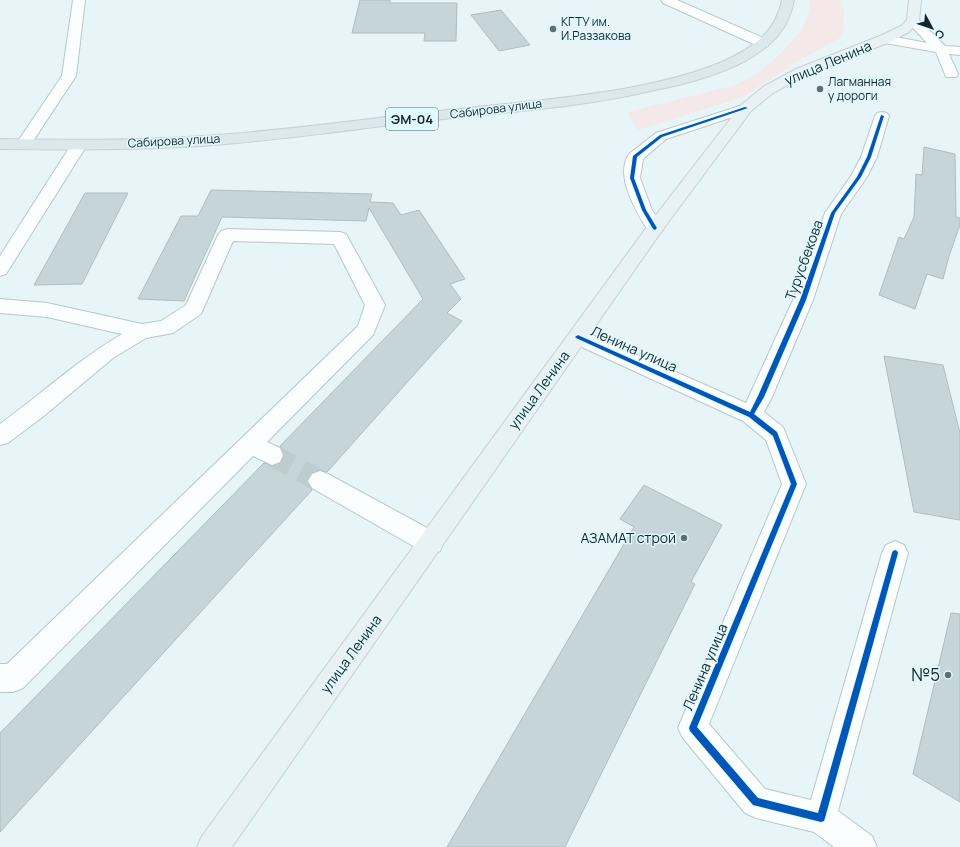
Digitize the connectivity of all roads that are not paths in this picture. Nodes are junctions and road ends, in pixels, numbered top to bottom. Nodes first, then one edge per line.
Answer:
1 (79, 0) edge
2 (667, 0) edge
3 (788, 0) edge
4 (915, 0) edge
5 (913, 21) junction
6 (885, 39) junction
7 (763, 43) junction
8 (941, 50) junction
9 (960, 51) edge
10 (951, 74) dead end
11 (746, 108) junction
12 (882, 116) dead end
13 (0, 144) edge
14 (24, 144) junction
15 (79, 145) junction
16 (656, 228) junction
17 (0, 270) edge
18 (0, 306) edge
19 (142, 331) junction
20 (578, 337) junction
21 (751, 415) junction
22 (0, 436) edge
23 (251, 444) junction
24 (272, 455) tunnel mouth
25 (320, 481) tunnel mouth
26 (431, 543) junction
27 (895, 553) dead end
28 (0, 678) edge
29 (821, 818) junction
30 (213, 847) edge
31 (861, 847) edge

1 - 14 street
2 - 7 street
3 - 7 highway, Сабирова улица / ЭМ-04
4 - 5 main road
5 - 6 main road, улица Ленина
5 - 8 street
6 - 8 street
6 - 11 main road, улица Ленина
7 - 15 highway, Сабирова улица / ЭМ-04
8 - 9 street
8 - 10 street
11 - 16 main road, улица Ленина
11 - 16 street
12 - 21 street, Турусбекова
13 - 14 highway, Сабирова улица / ЭМ-04
14 - 15 highway, Сабирова улица / ЭМ-04
15 - 17 street
16 - 20 main road, улица Ленина
18 - 19 street
19 - 22 street
19 - 23 street
20 - 21 street, Ленина улица
20 - 26 main road, улица Ленина
21 - 29 street, Ленина улица
23 - 24 street
23 - 28 street
25 - 26 street
26 - 30 main road, улица Ленина
27 - 29 street
29 - 31 street

